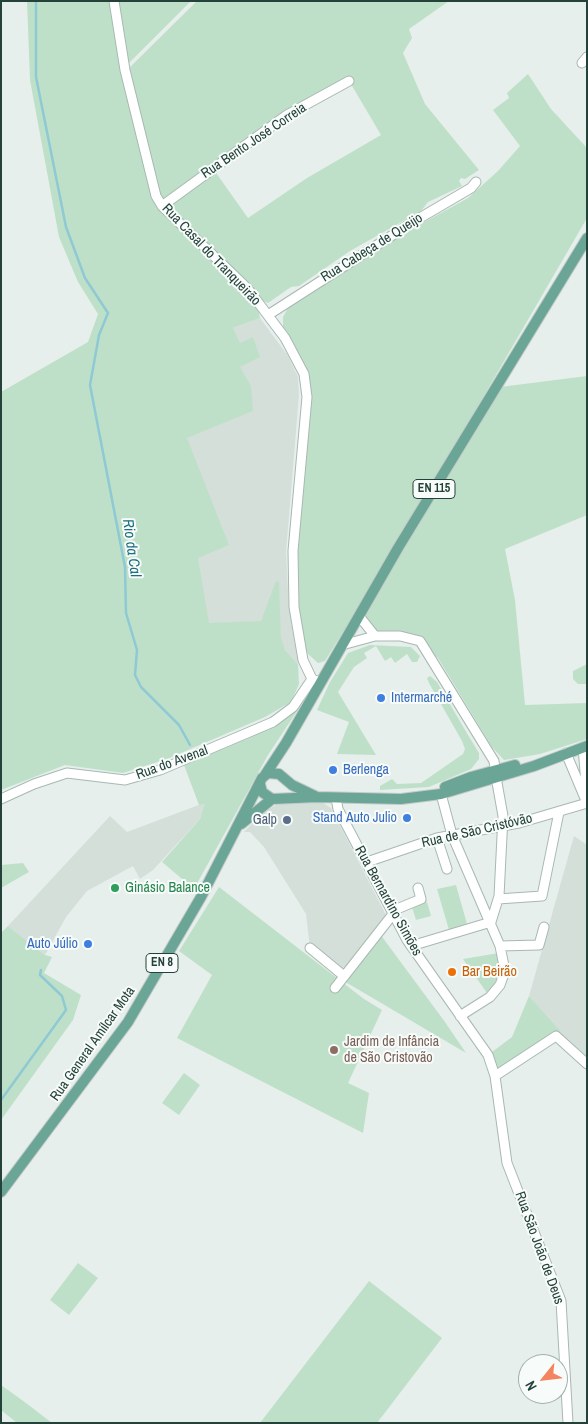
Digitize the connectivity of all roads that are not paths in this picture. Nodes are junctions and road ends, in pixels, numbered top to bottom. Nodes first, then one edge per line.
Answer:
1 (114, 1) edge
2 (350, 80) dead end
3 (476, 182) dead end
4 (162, 206) junction
5 (587, 238) edge
6 (268, 315) junction
7 (359, 616) junction
8 (375, 636) junction
9 (342, 645) junction
10 (317, 681) junction
11 (286, 743) junction
12 (585, 746) edge
13 (566, 753) junction
14 (496, 773) junction
15 (283, 778) junction
16 (262, 780) junction
17 (438, 794) junction
18 (317, 796) junction
19 (587, 797) edge
20 (1, 798) edge
21 (275, 798) junction
22 (336, 798) junction
23 (587, 803) edge
24 (560, 812) junction
25 (239, 826) junction
26 (502, 826) junction
27 (452, 835) junction
28 (437, 838) junction
29 (367, 862) junction
30 (446, 870) dead end
31 (418, 888) dead end
32 (498, 899) junction
33 (392, 912) junction
34 (491, 922) junction
35 (544, 927) dead end
36 (411, 946) junction
37 (500, 946) junction
38 (310, 948) dead end
39 (344, 976) junction
40 (335, 988) dead end
41 (460, 1016) junction
42 (587, 1064) edge
43 (495, 1076) junction
44 (1, 1192) edge
45 (568, 1423) edge

1 - 4 street, Rua Casal do Tranqueirão
2 - 4 street, Rua Bento José Correia
3 - 6 street, Rua Cabeça de Queijo
4 - 6 street, Rua Casal do Tranqueirão
5 - 7 main road, EN 115
6 - 10 street, Rua Casal do Tranqueirão
7 - 8 street
7 - 9 main road, EN 115
8 - 9 street
8 - 14 street
9 - 10 main road, EN 115
10 - 11 main road, EN 115
10 - 20 street, Rua do Avenal
11 - 15 main road, EN 115
11 - 16 main road, EN 115
12 - 13 main road
12 - 19 street
13 - 14 main road
13 - 23 street
14 - 17 main road
14 - 26 street
15 - 16 main road
15 - 18 main road
15 - 21 main road, EN 8
16 - 21 main road
16 - 25 main road, Rua General Amílcar Mota / EN 8
17 - 22 main road
17 - 27 street
18 - 21 main road
18 - 22 main road
21 - 25 main road, Rua General Amílcar Mota / EN 8
22 - 29 street, Rua Bernardino Simões
23 - 24 street, Rua de São Cristóvão
24 - 26 street, Rua de São Cristóvão
24 - 32 street
25 - 44 main road, Rua General Amílcar Mota / EN 8
26 - 27 street, Rua de São Cristóvão
26 - 32 street
27 - 28 street, Rua de São Cristóvão
27 - 34 street
28 - 29 street, Rua de São Cristóvão
28 - 30 street
29 - 33 street, Rua Bernardino Simões
31 - 33 street
32 - 34 street
33 - 36 street, Rua Bernardino Simões
33 - 39 street
34 - 36 street
34 - 37 street
35 - 37 street
36 - 41 street, Rua Bernardino Simões
37 - 41 street
38 - 39 street
39 - 40 street
41 - 43 street, Rua Bernardino Simões
42 - 43 street
43 - 45 street, Rua São João de Deus

